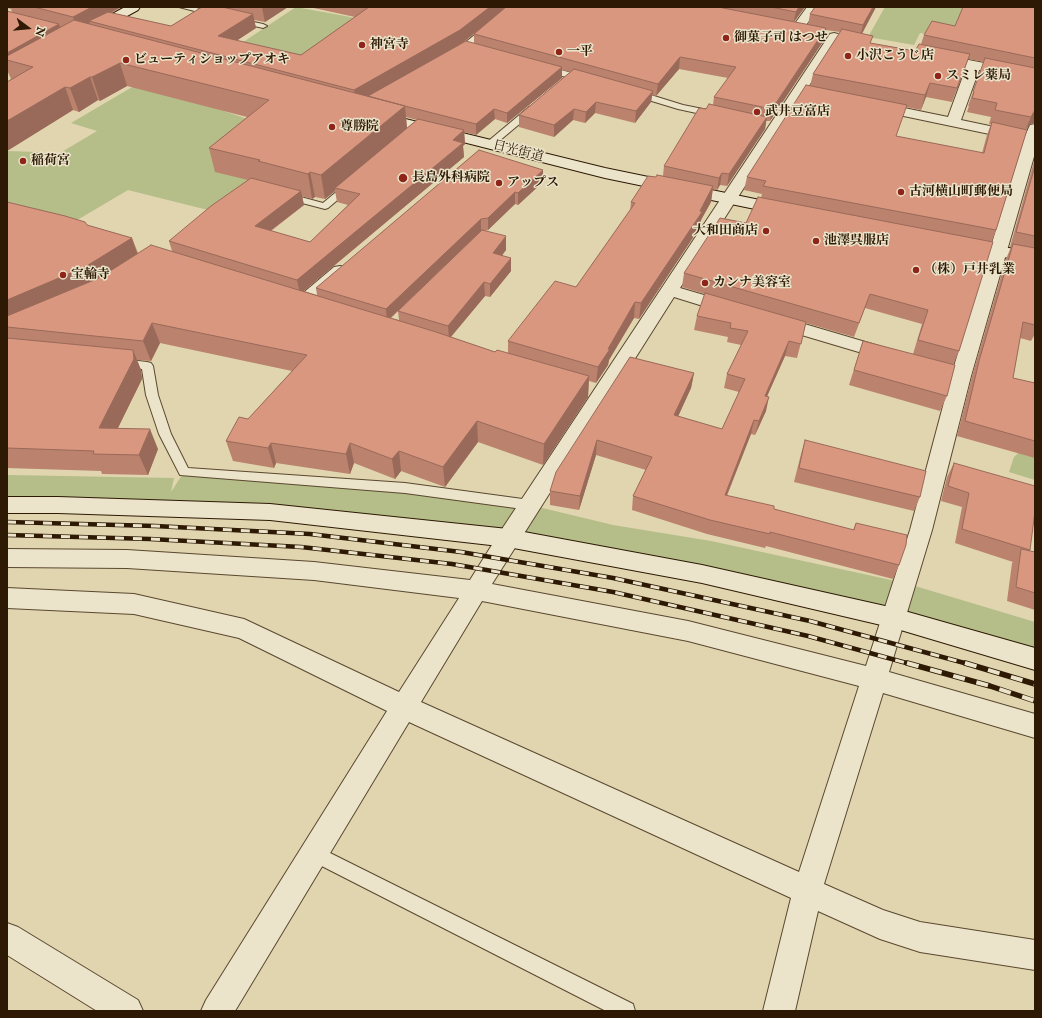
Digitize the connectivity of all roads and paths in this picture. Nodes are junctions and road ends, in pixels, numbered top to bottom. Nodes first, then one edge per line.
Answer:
1 (134, 7) edge
2 (183, 7) edge
3 (514, 7) edge
4 (813, 7) edge
5 (263, 26) dead end
6 (782, 26) edge
7 (797, 29) junction
8 (834, 37) junction
9 (850, 40) edge
10 (100, 43) edge
11 (927, 56) edge
12 (446, 57) edge
13 (534, 65) edge
14 (974, 65) junction
15 (1035, 77) edge
16 (594, 82) edge
17 (798, 91) junction
18 (630, 92) edge
19 (813, 94) edge
20 (860, 103) edge
21 (536, 105) edge
22 (361, 112) edge
23 (724, 116) edge
24 (953, 122) junction
25 (1034, 135) edge
26 (482, 150) junction
27 (360, 176) edge
28 (273, 193) edge
29 (728, 199) junction
30 (797, 212) edge
31 (944, 240) edge
32 (998, 251) junction
33 (1035, 258) edge
34 (350, 262) edge
35 (669, 290) junction
36 (323, 310) edge
37 (909, 360) edge
38 (109, 362) edge
39 (530, 504) junction
40 (7, 505) edge
41 (508, 538) junction
42 (7, 558) edge
43 (475, 590) junction
44 (7, 598) edge
45 (894, 618) junction
46 (1035, 659) edge
47 (874, 679) junction
48 (404, 707) junction
49 (1035, 726) edge
50 (314, 852) junction
51 (807, 892) junction
52 (7, 938) edge
53 (1035, 955) edge
54 (127, 1011) edge
55 (217, 1011) edge
56 (626, 1011) edge
57 (779, 1011) edge

1 - 10 street
2 - 5 lane
3 - 12 lane
4 - 7 street
6 - 7 street
7 - 8 street
8 - 9 street
8 - 17 street
11 - 14 street
13 - 16 lane
14 - 15 street
14 - 24 street
17 - 19 street
17 - 29 street
18 - 23 lane
20 - 24 street
21 - 26 lane
22 - 26 street, 日光街道
24 - 25 street
25 - 32 street
26 - 29 street, 日光街道
27 - 28 lane
29 - 30 street, 日光街道
29 - 35 street
31 - 32 street
32 - 33 street
32 - 45 street
34 - 36 street
35 - 37 street
35 - 39 street
38 - 39 lane
39 - 41 street
40 - 41 street
41 - 43 street
41 - 45 street
42 - 43 street
43 - 47 street
43 - 48 street
44 - 48 street
45 - 46 street
45 - 47 street
47 - 49 street
47 - 51 street
48 - 50 street
48 - 51 street
50 - 55 street
50 - 56 lane
51 - 53 street
51 - 57 street
52 - 54 street

